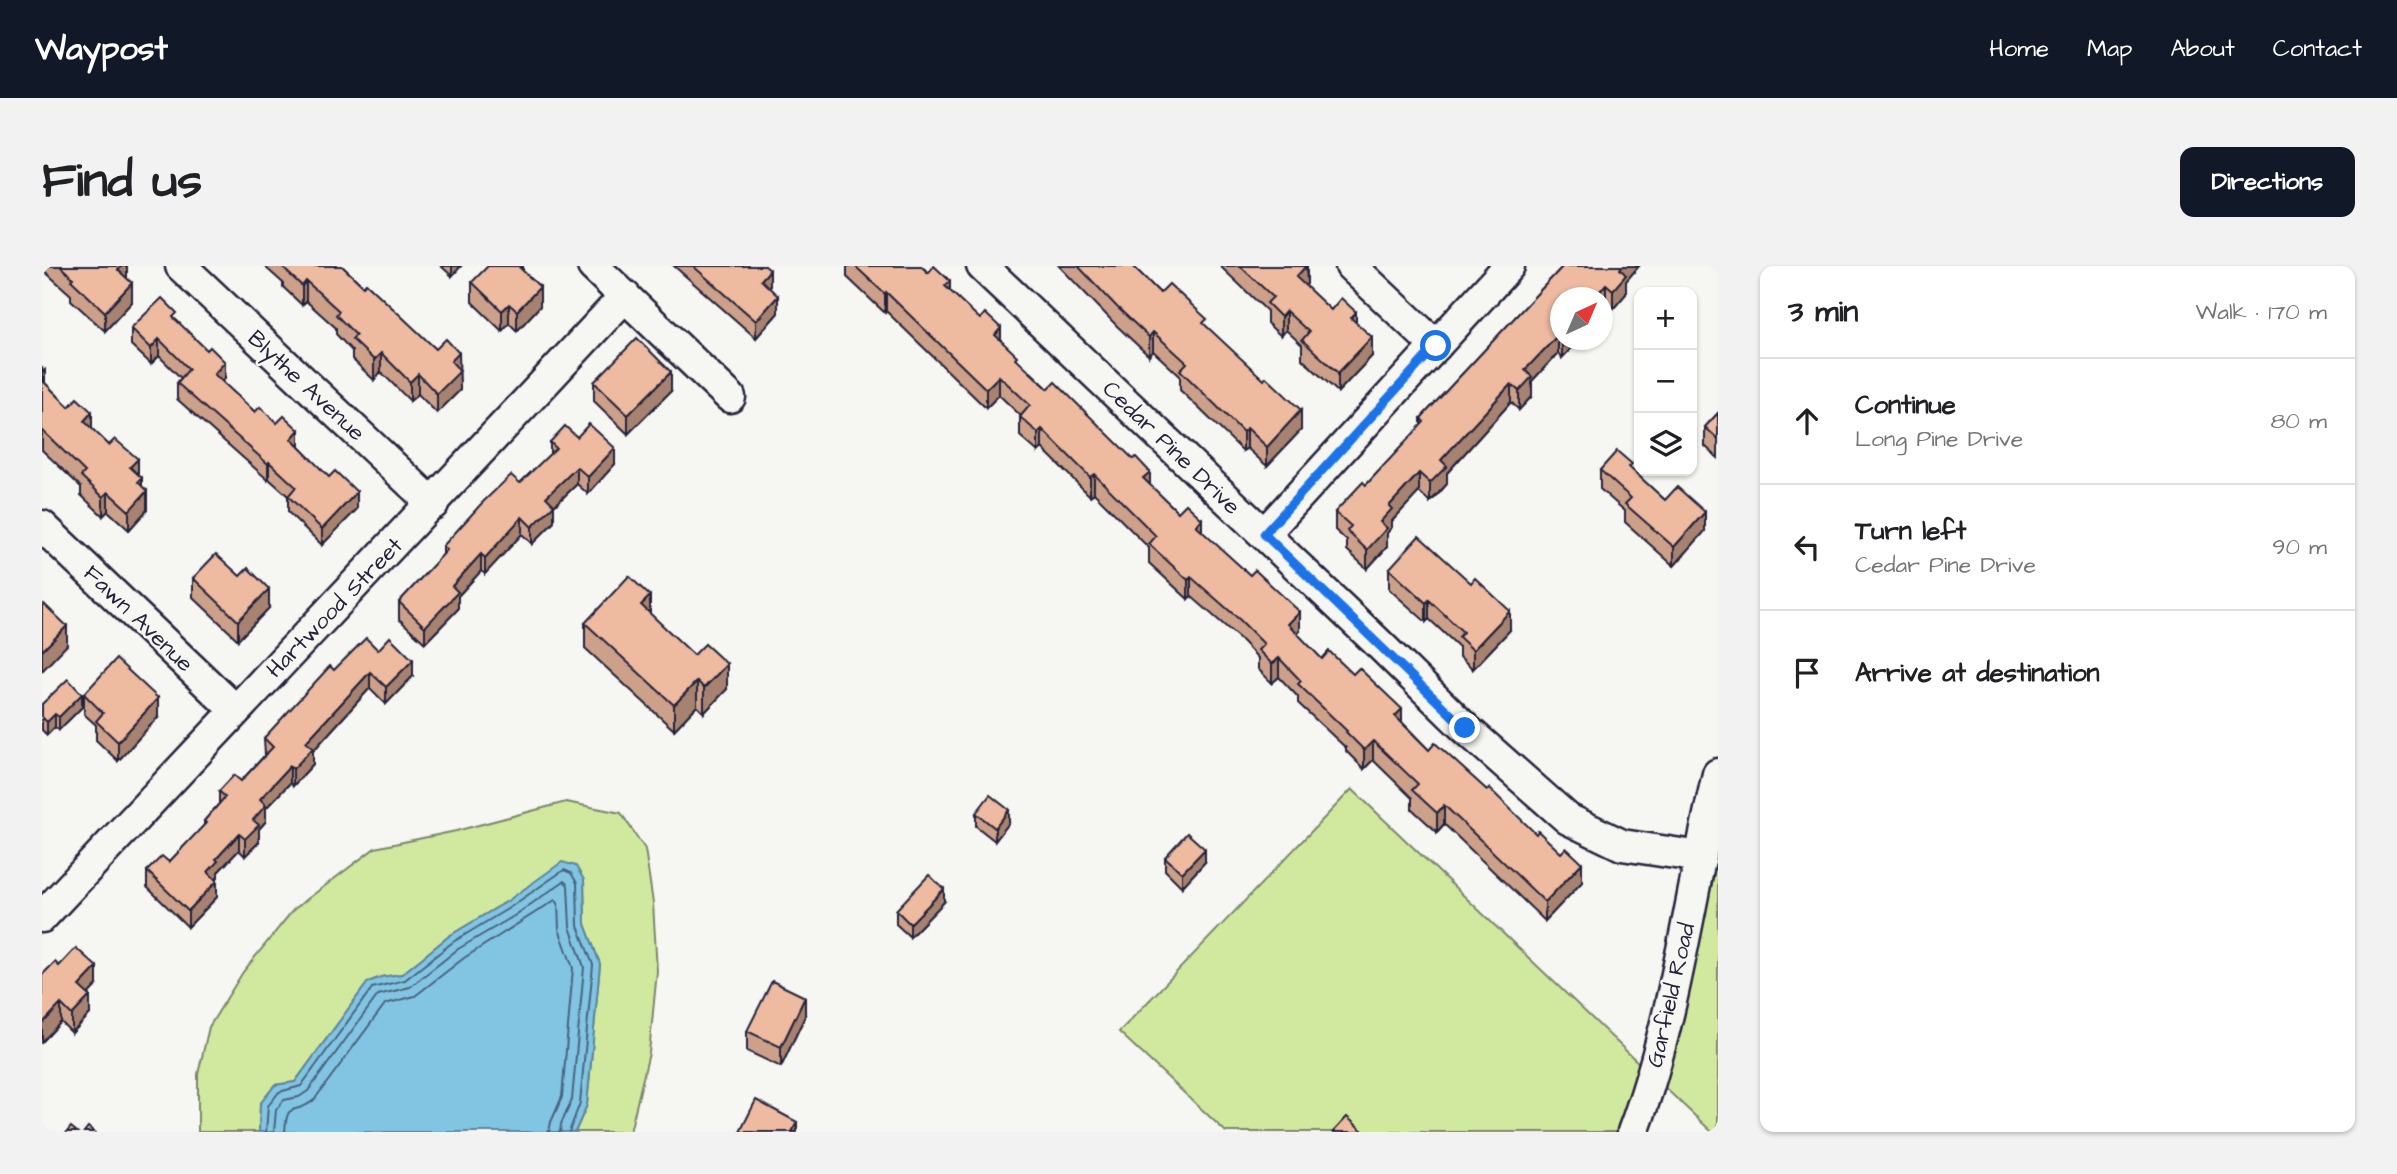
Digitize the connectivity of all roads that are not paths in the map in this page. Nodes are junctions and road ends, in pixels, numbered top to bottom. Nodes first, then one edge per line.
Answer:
1 (181, 266) edge
2 (593, 266) edge
3 (982, 266) edge
4 (1351, 266) edge
5 (1509, 266) edge
6 (625, 296) junction
7 (1436, 346) junction
8 (730, 397) dead end
9 (433, 503) junction
10 (42, 526) edge
11 (1264, 534) junction
12 (235, 710) junction
13 (1718, 774) edge
14 (1701, 857) junction
15 (42, 917) edge
16 (1633, 1132) edge

1 - 9 street, Blythe Avenue
2 - 6 street
3 - 11 street, Cedar Pine Drive
4 - 7 street
5 - 7 street
6 - 8 street
6 - 9 street, Hartwood Street
7 - 11 street
9 - 12 street, Hartwood Street
10 - 12 street, Fawn Avenue
11 - 14 street, Cedar Pine Drive
12 - 15 street, Hartwood Street
13 - 14 street, Garfield Road
14 - 16 street, Garfield Road

